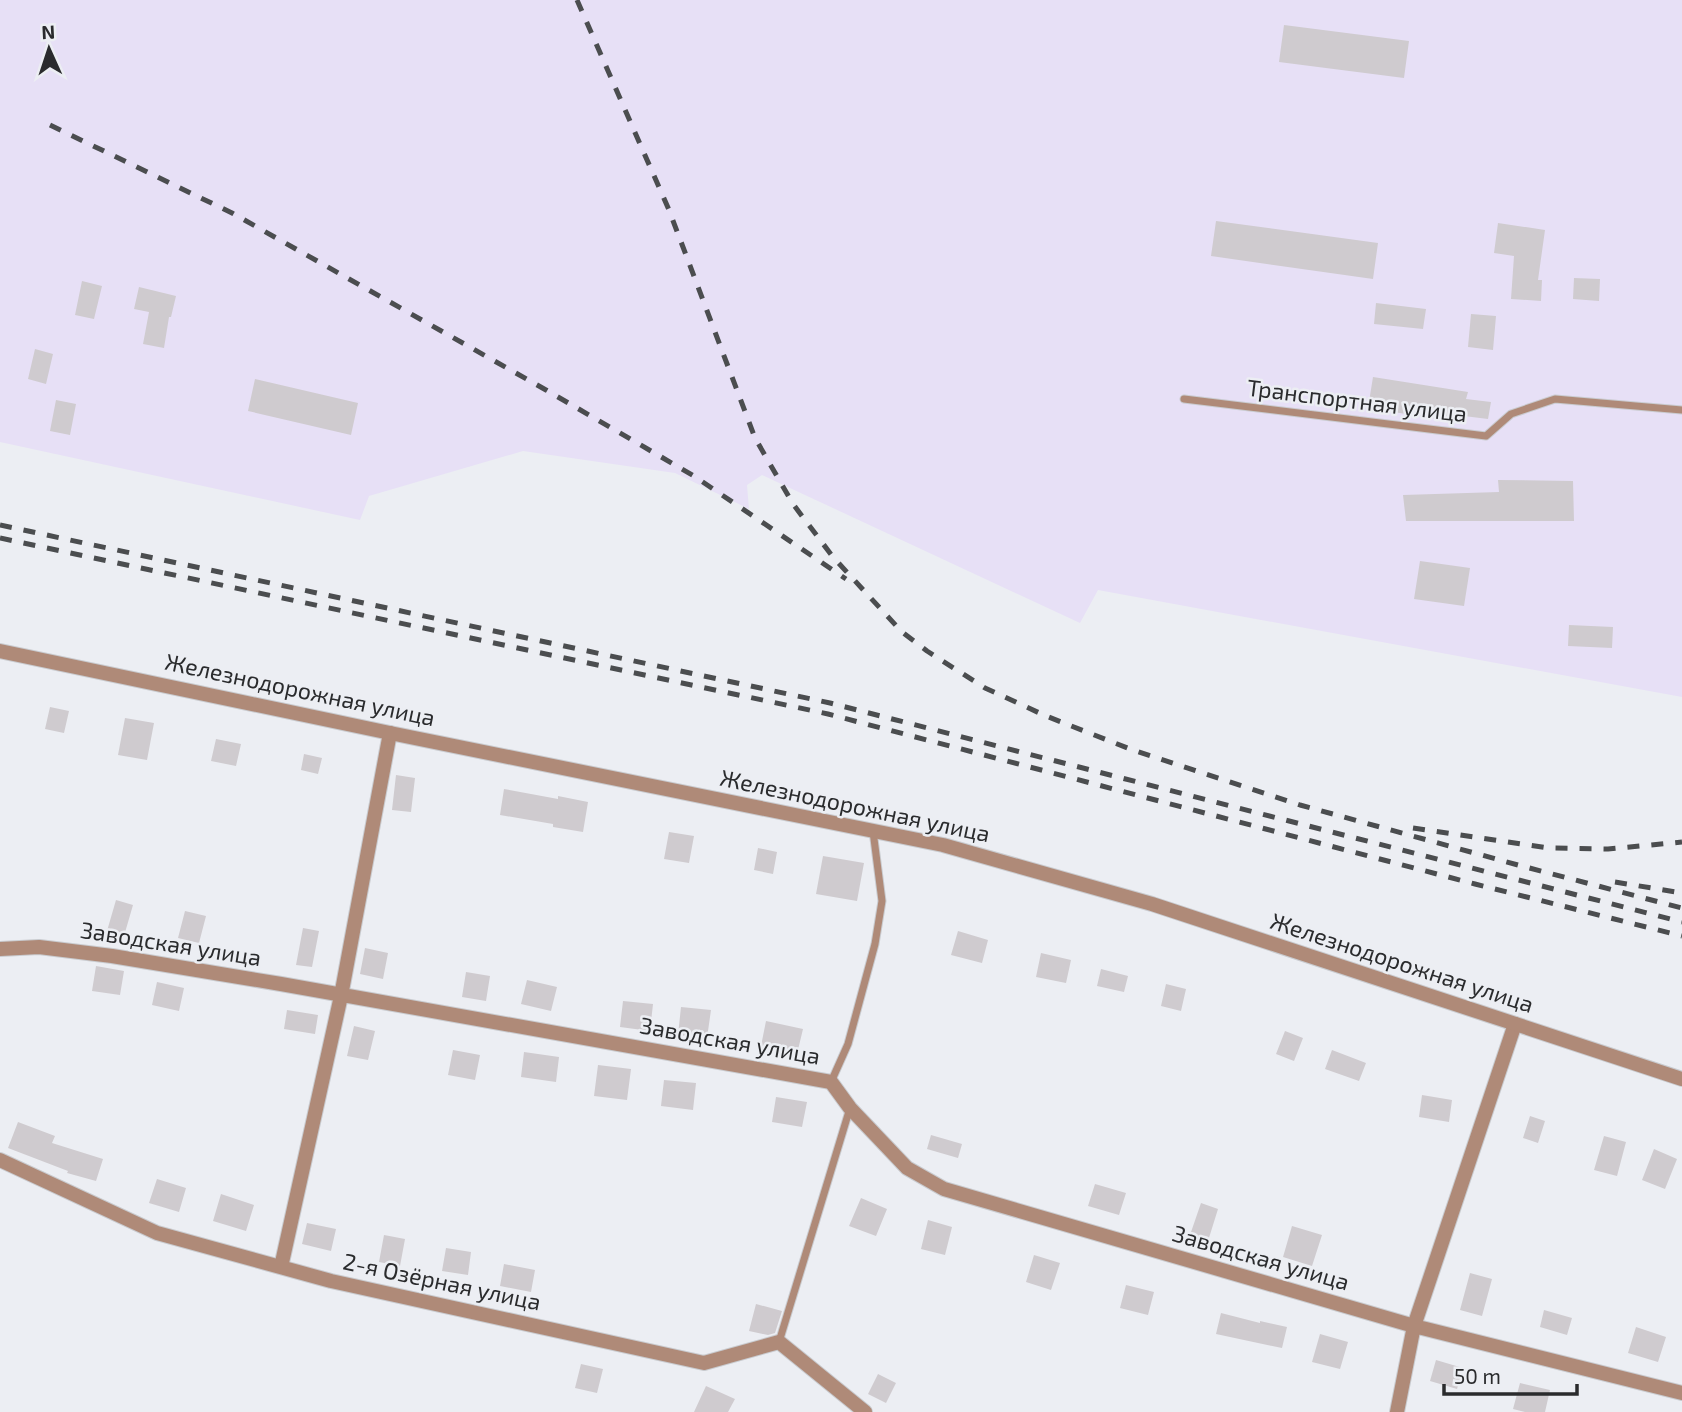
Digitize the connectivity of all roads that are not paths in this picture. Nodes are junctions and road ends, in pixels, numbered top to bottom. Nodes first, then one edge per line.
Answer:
1 (1184, 399) dead end
2 (1682, 410) edge
3 (0, 651) edge
4 (390, 733) junction
5 (873, 831) junction
6 (0, 949) edge
7 (341, 996) junction
8 (1515, 1024) junction
9 (1682, 1079) edge
10 (831, 1082) junction
11 (850, 1108) junction
12 (0, 1160) edge
13 (281, 1267) junction
14 (1414, 1326) junction
15 (779, 1342) junction
16 (1682, 1393) edge
17 (865, 1412) edge
18 (1396, 1412) edge

1 - 2 lane, Транспортная улица
3 - 4 street, Железнодорожная улица
4 - 5 street, Железнодорожная улица
4 - 7 street
5 - 8 street, Железнодорожная улица
5 - 10 lane
6 - 7 street, Заводская улица
7 - 10 street, Заводская улица
7 - 13 street
8 - 9 street, Железнодорожная улица
8 - 14 street
10 - 11 street, Заводская улица
11 - 14 street, Заводская улица
11 - 15 lane
12 - 13 street, 2-я Озёрная улица
13 - 15 street, 2-я Озёрная улица
14 - 16 street, Заводская улица
14 - 18 street
15 - 17 street

